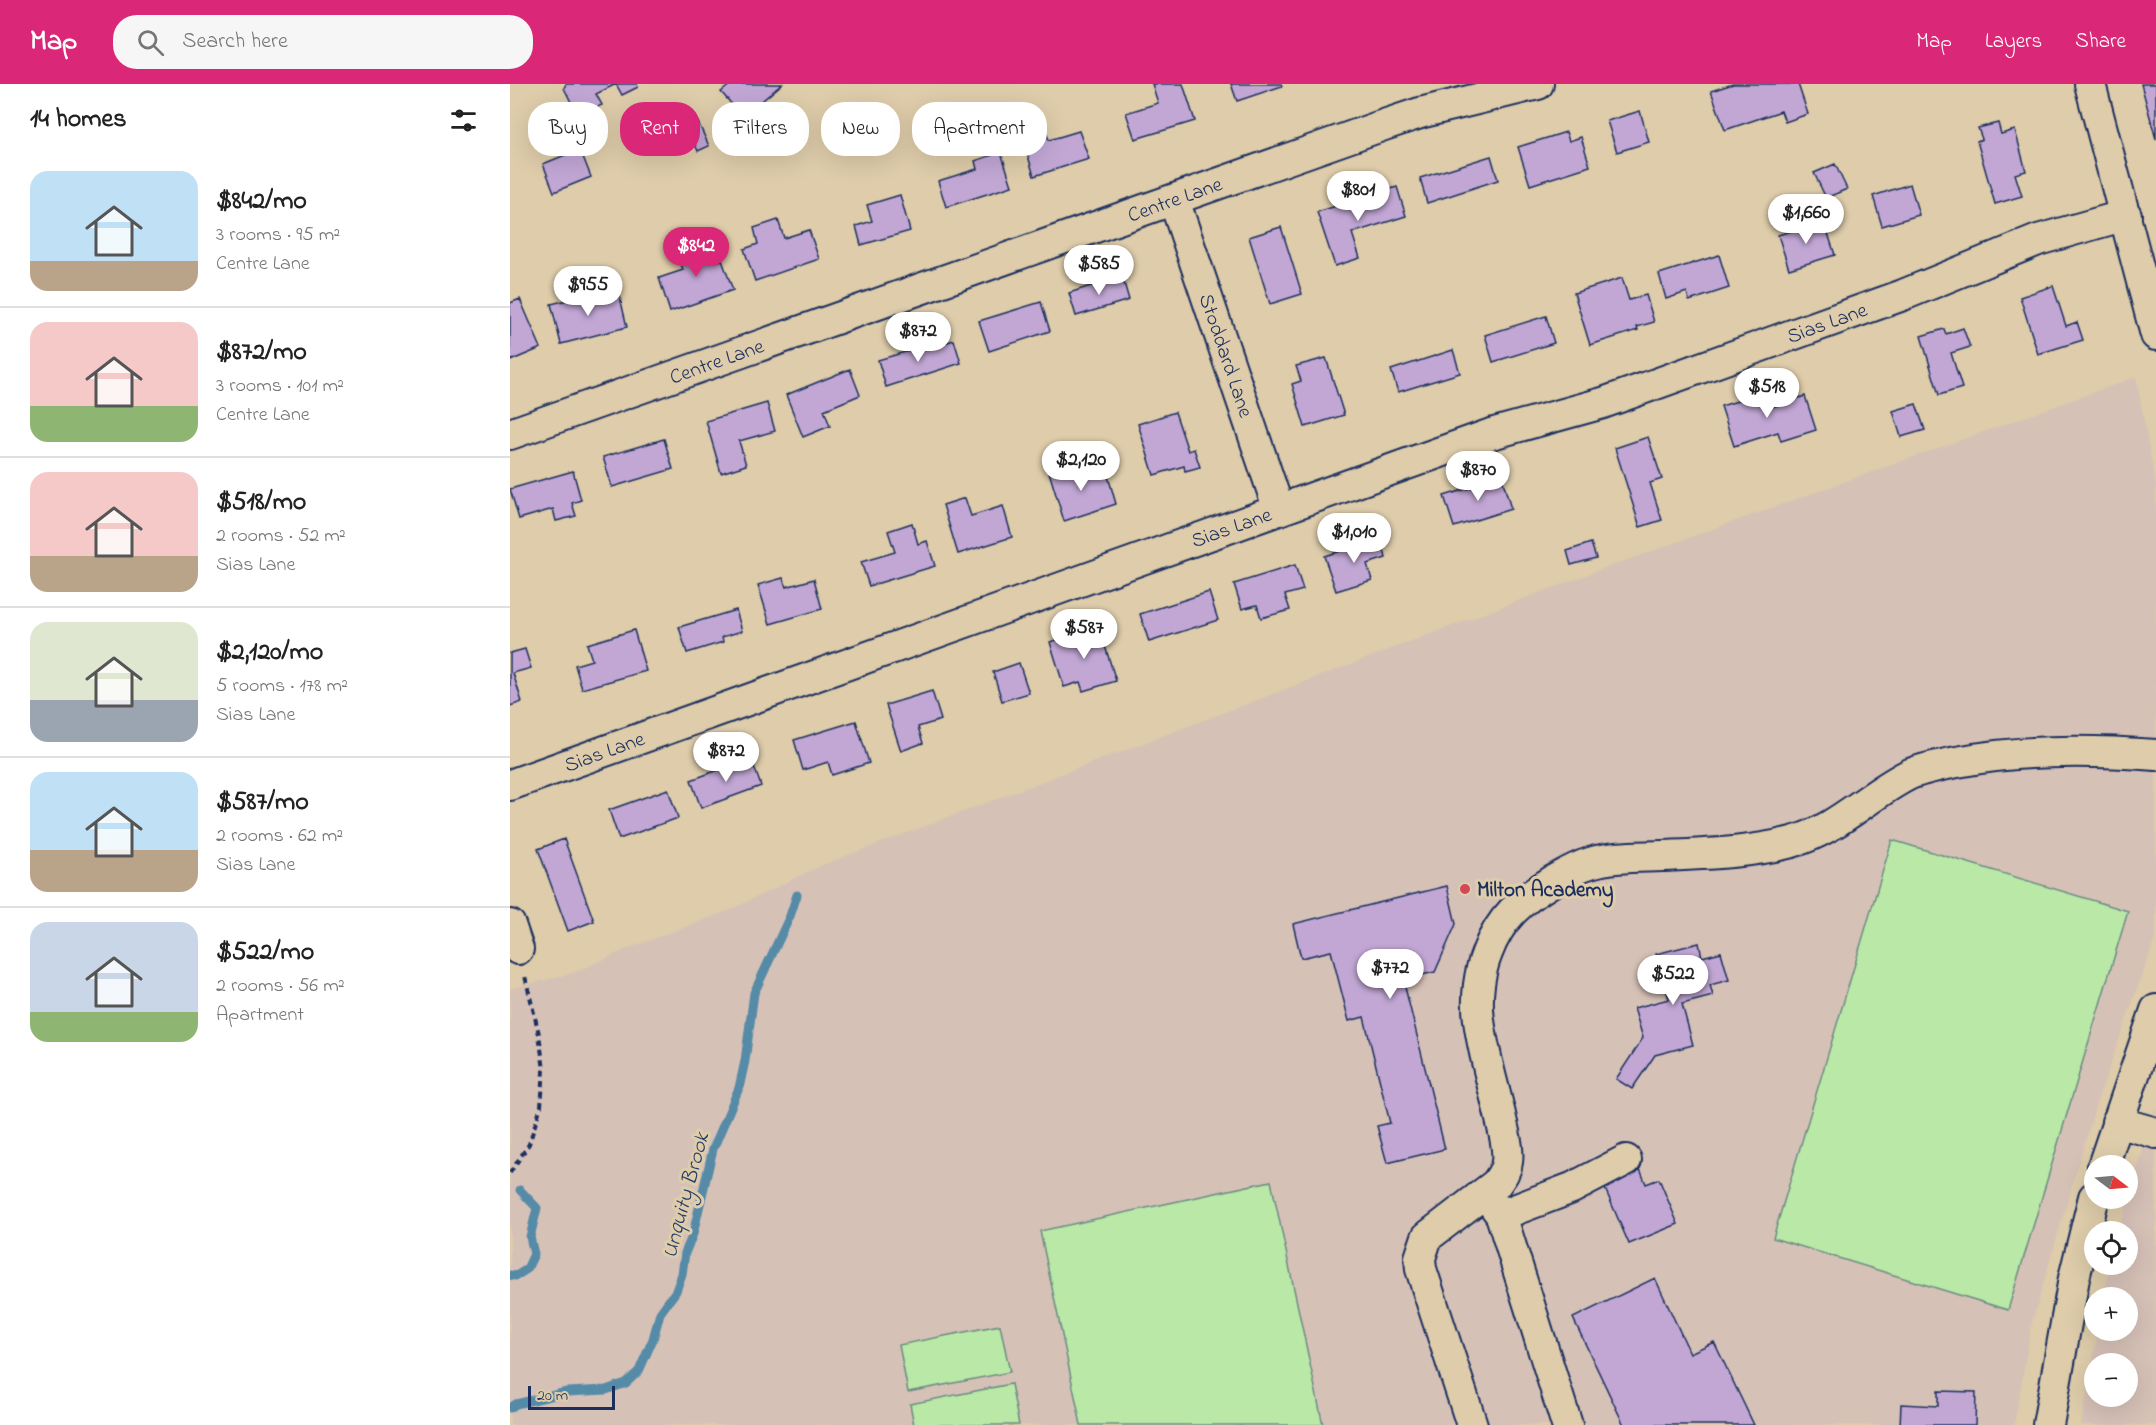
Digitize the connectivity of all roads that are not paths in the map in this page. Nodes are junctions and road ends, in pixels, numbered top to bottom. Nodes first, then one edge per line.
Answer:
1 (1538, 84) edge
2 (2090, 84) edge
3 (1174, 200) junction
4 (2126, 215) junction
5 (2156, 335) edge
6 (510, 434) edge
7 (1279, 510) junction
8 (2156, 755) edge
9 (510, 785) edge
10 (2156, 1010) edge
11 (2117, 1122) junction
12 (2156, 1133) edge
13 (2106, 1155) edge
14 (1626, 1160) dead end
15 (1493, 1204) junction
16 (2091, 1209) edge
17 (1472, 1425) edge
18 (1567, 1425) edge
19 (2048, 1425) edge

1 - 3 street, Centre Lane
2 - 4 street
3 - 6 street, Centre Lane
3 - 7 street, Stoddard Lane
4 - 5 street
4 - 7 street, Sias Lane
7 - 9 street, Sias Lane
8 - 15 street
10 - 11 street
11 - 12 street
11 - 13 street
14 - 15 street
15 - 17 street
15 - 18 street
16 - 19 street

